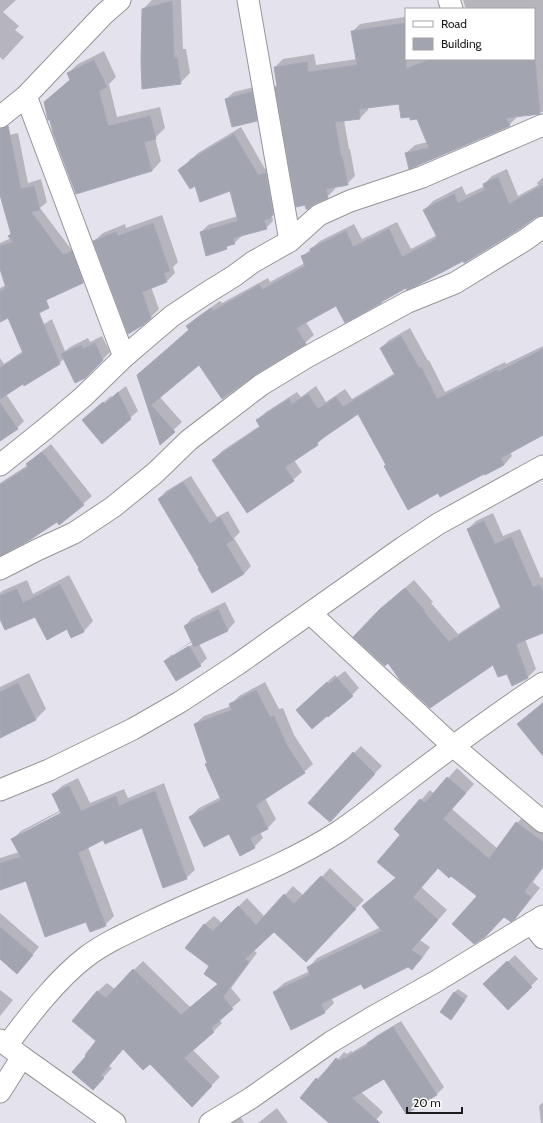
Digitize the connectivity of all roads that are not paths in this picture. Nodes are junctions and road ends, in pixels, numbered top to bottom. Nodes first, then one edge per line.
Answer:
1 (120, 0) edge
2 (248, 0) edge
3 (26, 96) junction
4 (0, 117) edge
5 (543, 125) edge
6 (543, 227) edge
7 (290, 241) junction
8 (124, 357) junction
9 (0, 465) edge
10 (543, 466) edge
11 (0, 569) edge
12 (310, 613) junction
13 (543, 683) edge
14 (453, 746) junction
15 (0, 790) edge
16 (543, 822) edge
17 (539, 926) edge
18 (10, 1047) edge
19 (0, 1092) edge
20 (115, 1123) edge
21 (210, 1123) edge

1 - 3 street
2 - 7 street
3 - 4 street
3 - 8 street
5 - 7 street
6 - 11 street
7 - 8 street
8 - 9 street
10 - 12 street
12 - 14 street
12 - 15 street
13 - 14 street
14 - 16 street
14 - 18 street
17 - 21 street
18 - 19 street
18 - 20 street

